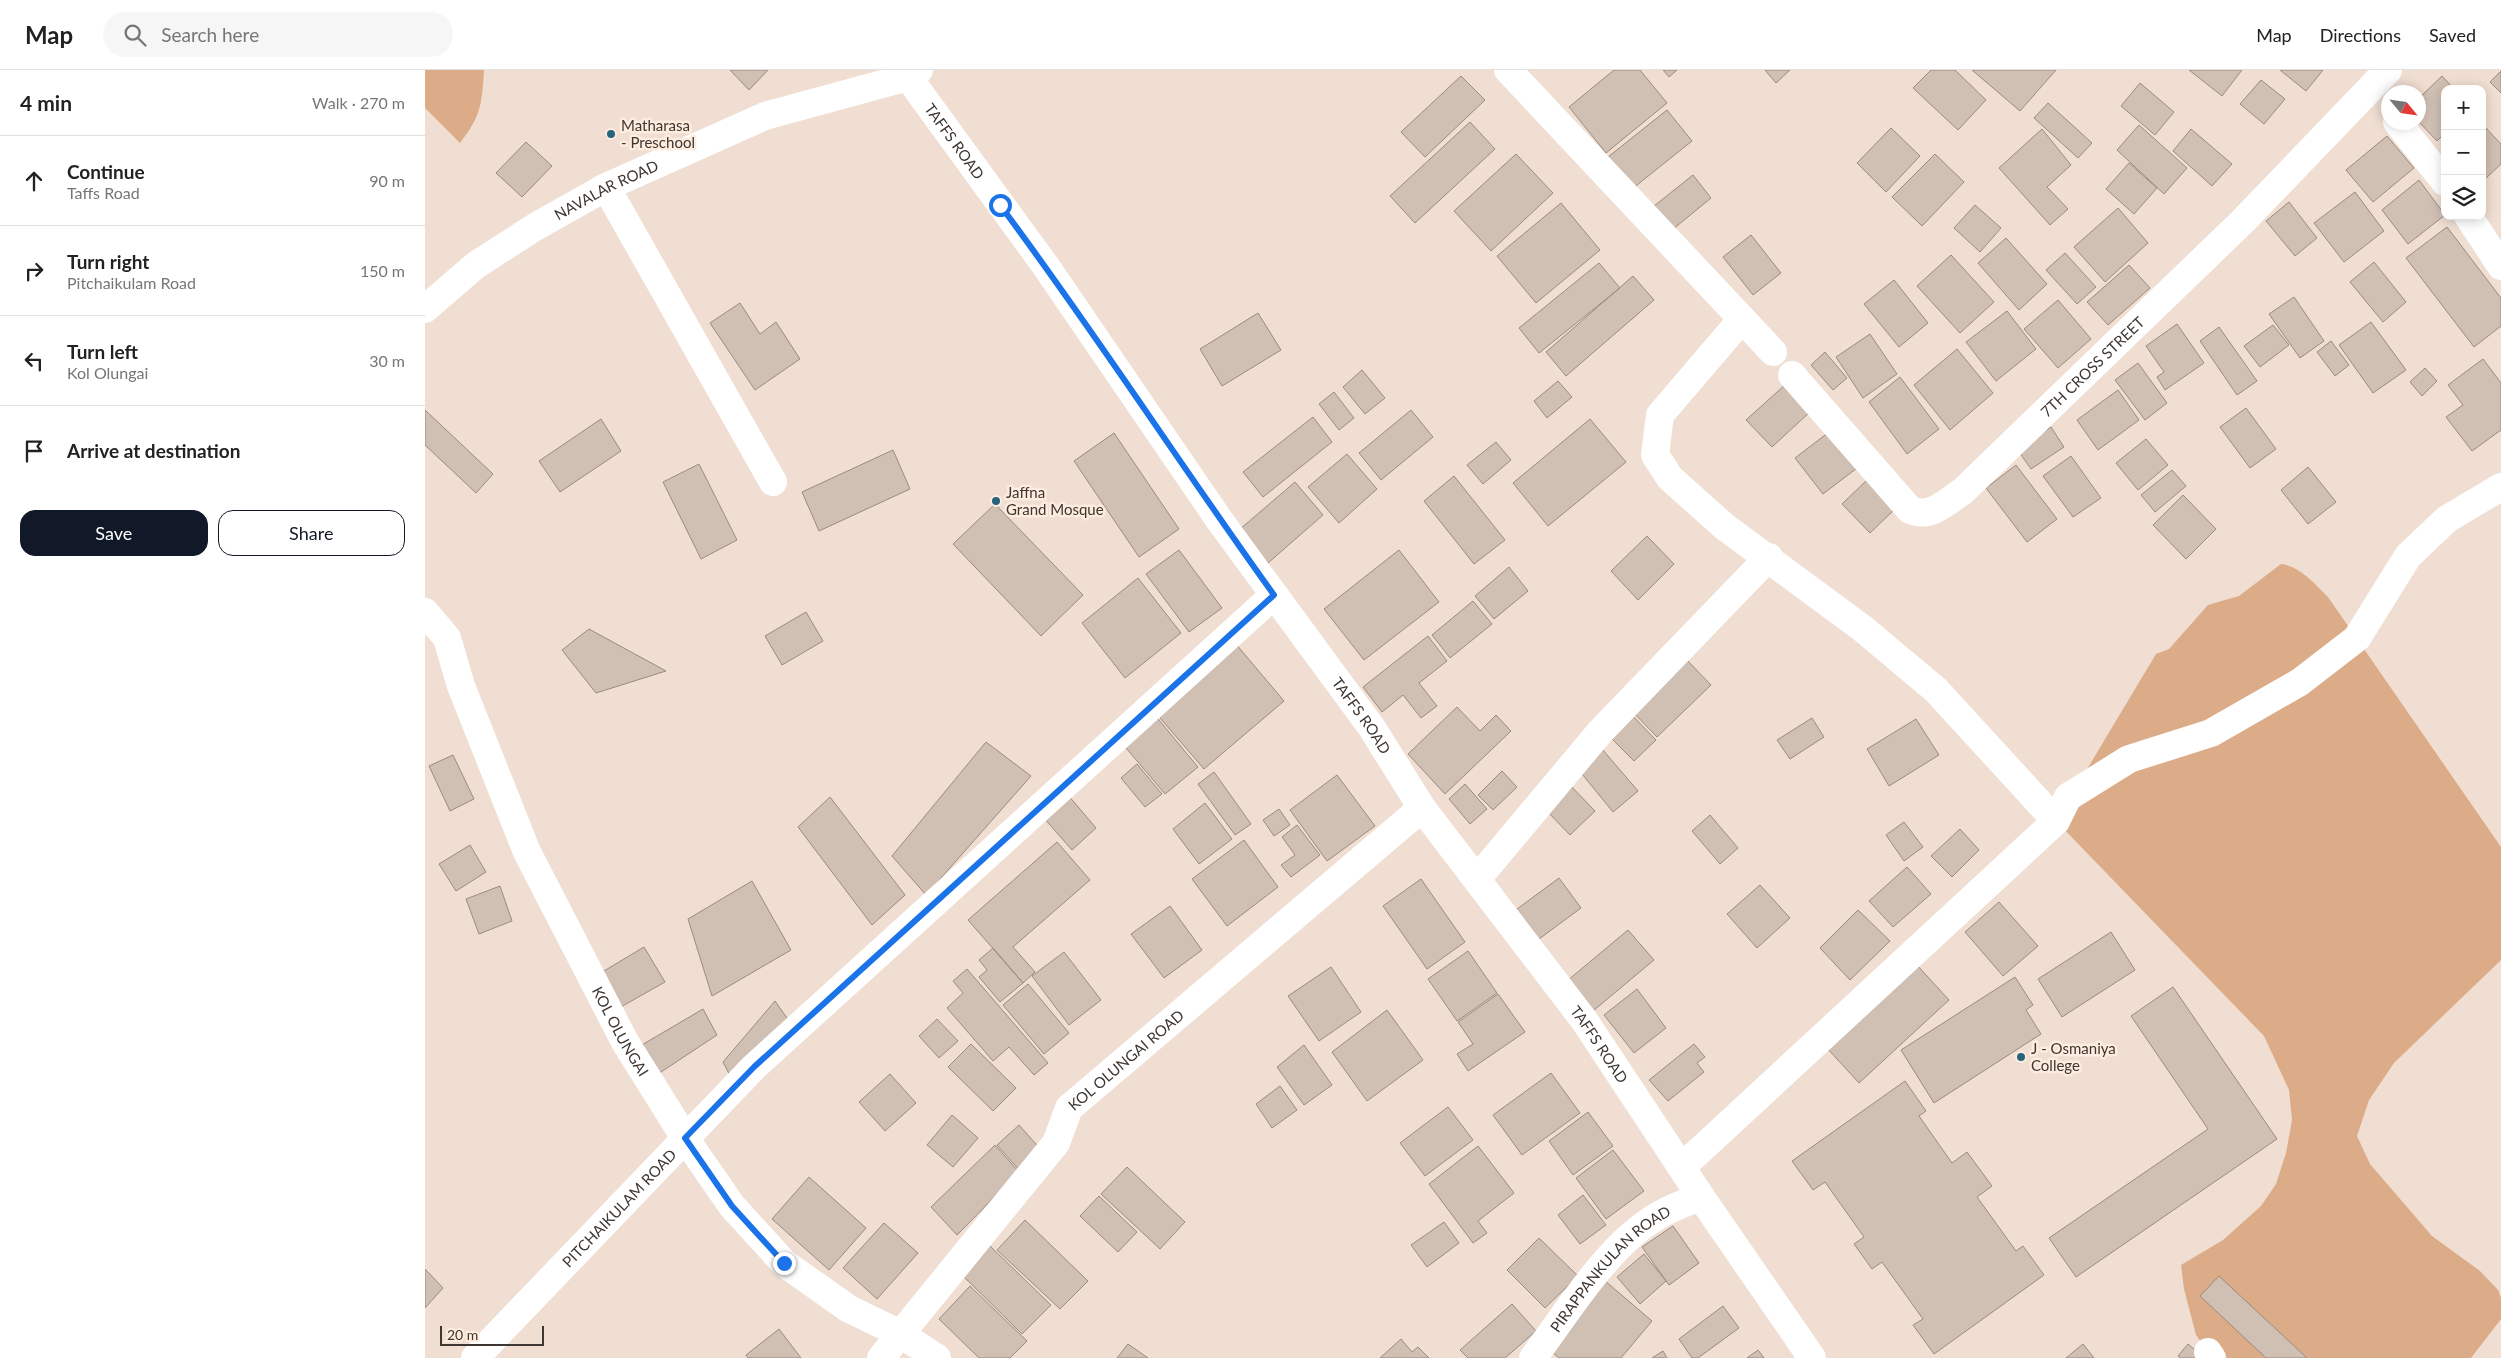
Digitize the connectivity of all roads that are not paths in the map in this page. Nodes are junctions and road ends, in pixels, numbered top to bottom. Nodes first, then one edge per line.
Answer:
1 (1508, 70) edge
2 (2388, 70) edge
3 (910, 72) edge
4 (2369, 89) junction
5 (2381, 103) edge
6 (2403, 130) edge
7 (2441, 177) edge
8 (606, 187) junction
9 (2471, 220) edge
10 (2501, 266) edge
11 (425, 309) edge
12 (1742, 319) junction
13 (1773, 352) dead end
14 (1792, 375) dead end
15 (773, 482) dead end
16 (2501, 487) edge
17 (1769, 557) junction
18 (1274, 595) junction
19 (425, 612) edge
20 (1422, 808) junction
21 (2056, 821) junction
22 (1477, 879) junction
23 (685, 1138) junction
24 (1682, 1167) junction
25 (1701, 1197) junction
26 (899, 1333) junction
27 (475, 1358) edge
28 (881, 1358) edge
29 (937, 1358) edge
30 (1533, 1358) edge
31 (1812, 1358) edge

1 - 12 street
2 - 4 street, 7TH CROSS STREET
3 - 8 street, NAVALAR ROAD
3 - 18 street, TAFFS ROAD
4 - 5 street
4 - 14 street, 7TH CROSS STREET
6 - 7 street
8 - 11 street, NAVALAR ROAD
8 - 15 street
9 - 10 street
12 - 13 street
12 - 17 street
16 - 21 street
17 - 21 street
17 - 22 street
18 - 20 street, TAFFS ROAD
18 - 23 street, PITCHAIKULAM ROAD
19 - 23 street, KOL OLUNGAI
20 - 22 street, TAFFS ROAD
20 - 26 street, KOL OLUNGAI ROAD
21 - 24 street
22 - 24 street, TAFFS ROAD
23 - 26 street, KOL OLUNGAI
23 - 27 street, PITCHAIKULAM ROAD
24 - 25 street, TAFFS ROAD
25 - 30 street, PIRAPPANKULAN ROAD
25 - 31 street, TAFFS ROAD
26 - 28 street, KOL OLUNGAI ROAD
26 - 29 street, KOL OLUNGAI

